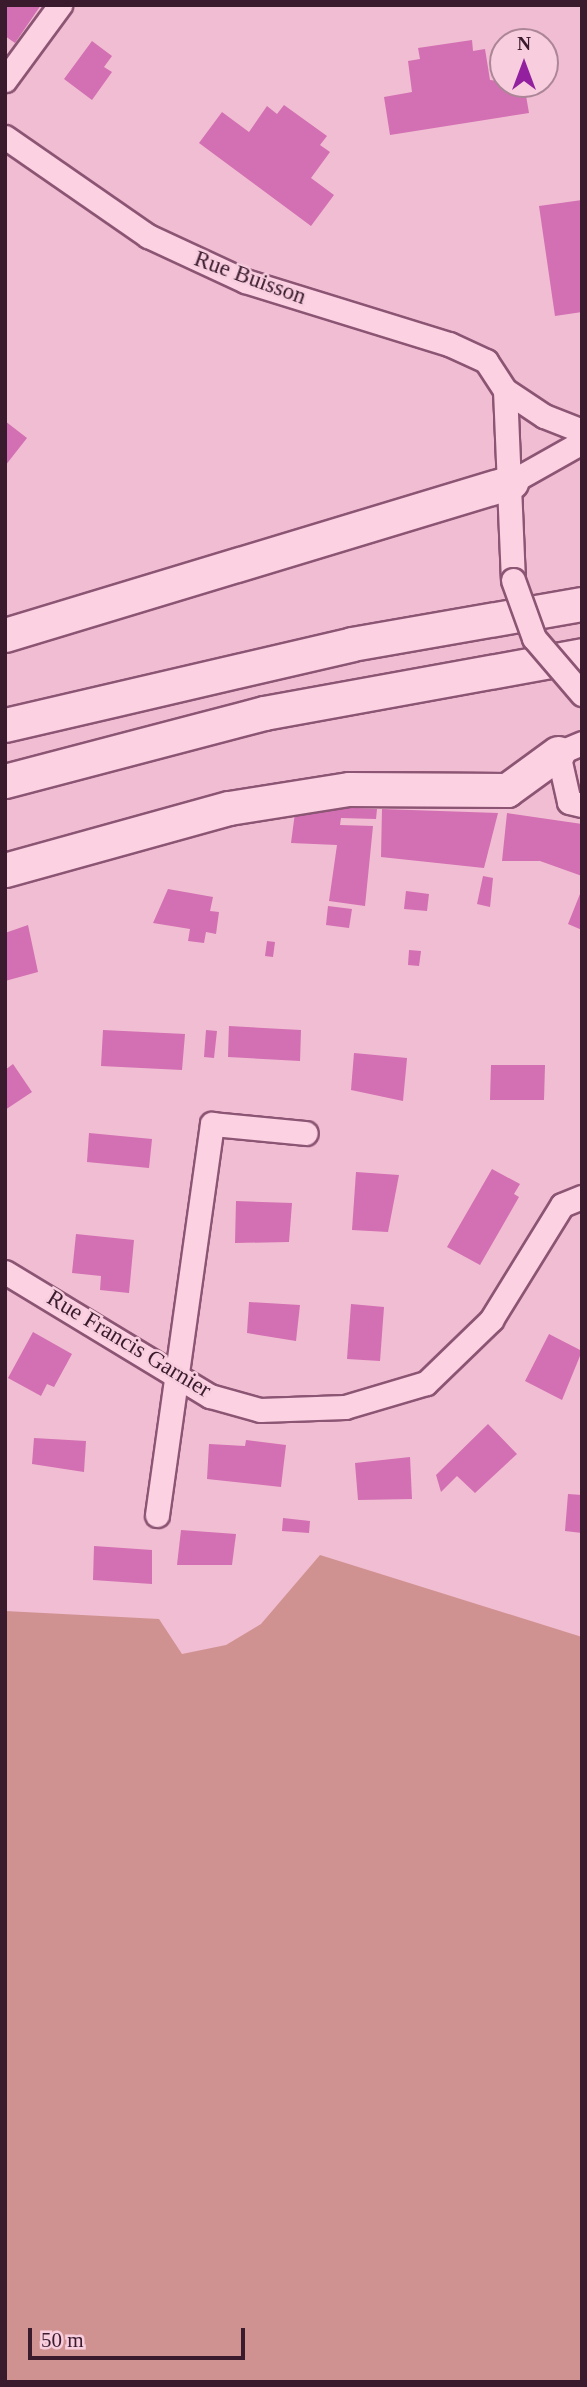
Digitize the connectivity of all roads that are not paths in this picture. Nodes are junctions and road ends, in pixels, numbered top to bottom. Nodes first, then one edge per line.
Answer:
1 (60, 5) edge
2 (5, 80) edge
3 (5, 137) edge
4 (505, 390) junction
5 (582, 431) edge
6 (582, 442) edge
7 (511, 482) junction
8 (582, 604) edge
9 (5, 635) edge
10 (582, 655) edge
11 (582, 694) edge
12 (5, 725) edge
13 (570, 748) edge
14 (5, 781) edge
15 (582, 805) edge
16 (5, 870) edge
17 (306, 1133) dead end
18 (582, 1197) edge
19 (5, 1272) edge
20 (177, 1375) junction
21 (157, 1515) dead end

1 - 2 street
3 - 4 street, Rue Buisson
4 - 5 street, Rue Buisson
4 - 7 street, Rue Buisson
6 - 7 street
7 - 9 main road
7 - 11 street, Rue Buisson, bridge
8 - 12 main road
10 - 14 main road
13 - 15 street
13 - 16 main road
17 - 20 street
18 - 20 street, Rue Francis Garnier
19 - 20 street, Rue Francis Garnier
20 - 21 street

